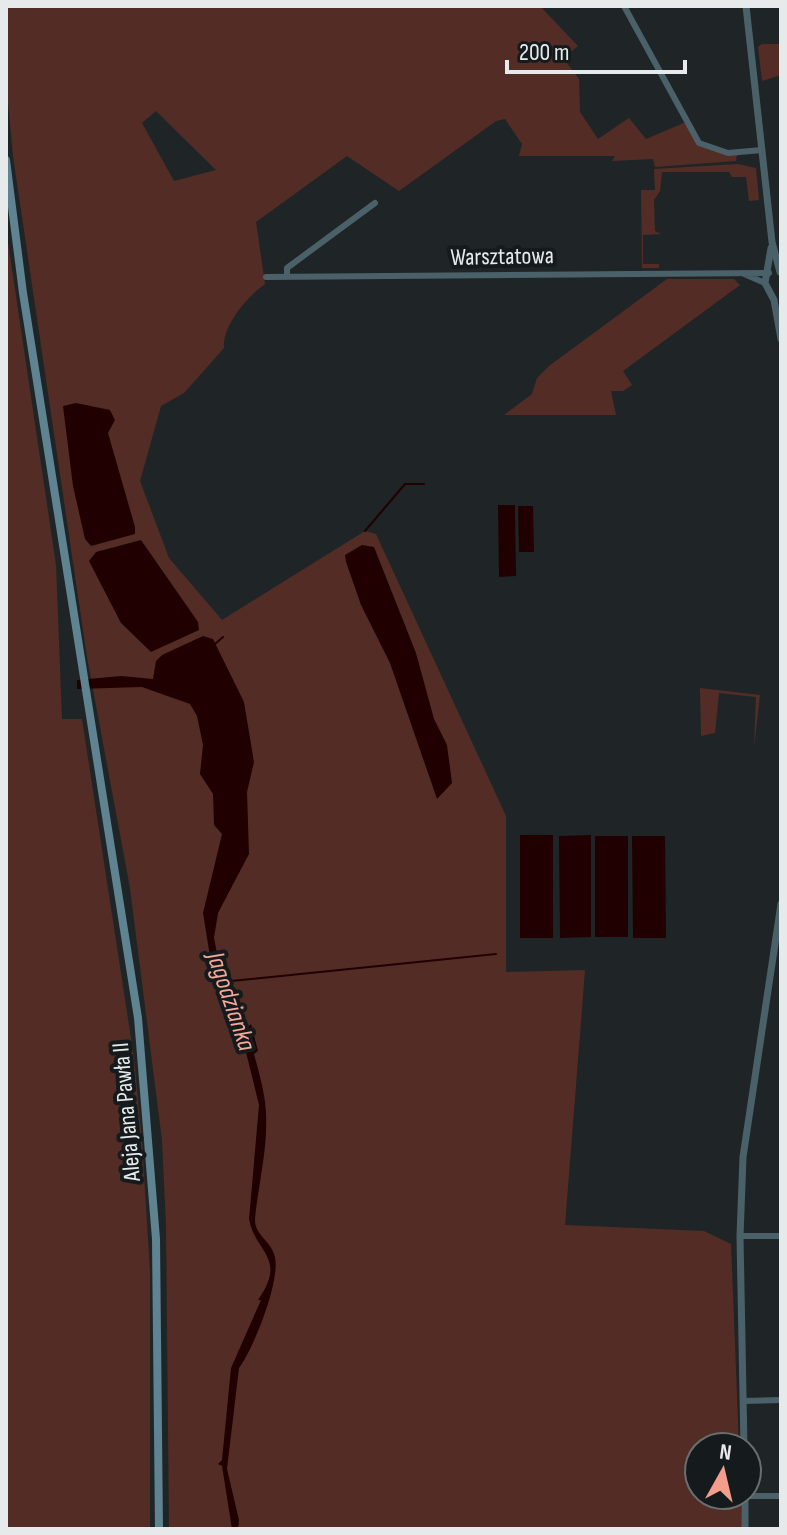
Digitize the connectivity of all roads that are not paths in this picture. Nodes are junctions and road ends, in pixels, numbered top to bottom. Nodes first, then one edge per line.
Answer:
1 (624, 6) edge
2 (746, 6) edge
3 (762, 150) junction
4 (6, 160) edge
5 (375, 203) dead end
6 (772, 242) junction
7 (739, 272) junction
8 (780, 272) edge
9 (769, 273) junction
10 (266, 277) dead end
11 (287, 277) junction
12 (768, 286) junction
13 (781, 289) edge
14 (781, 312) edge
15 (781, 321) edge
16 (781, 339) edge
17 (781, 904) edge
18 (740, 1236) junction
19 (781, 1236) edge
20 (781, 1400) edge
21 (743, 1401) junction
22 (744, 1431) edge
23 (159, 1529) edge

1 - 3 street
2 - 3 street
3 - 6 street
4 - 23 main road, Aleja Jana Pawła II
5 - 11 street
6 - 8 street
6 - 9 street
7 - 9 street, Warsztatowa
7 - 11 street, Warsztatowa
7 - 12 street, Warsztatowa
8 - 9 street
9 - 12 street
10 - 11 street, Warsztatowa
12 - 13 street
12 - 16 street
14 - 15 street
17 - 18 street
18 - 19 street
18 - 21 street
20 - 21 street
21 - 22 street

